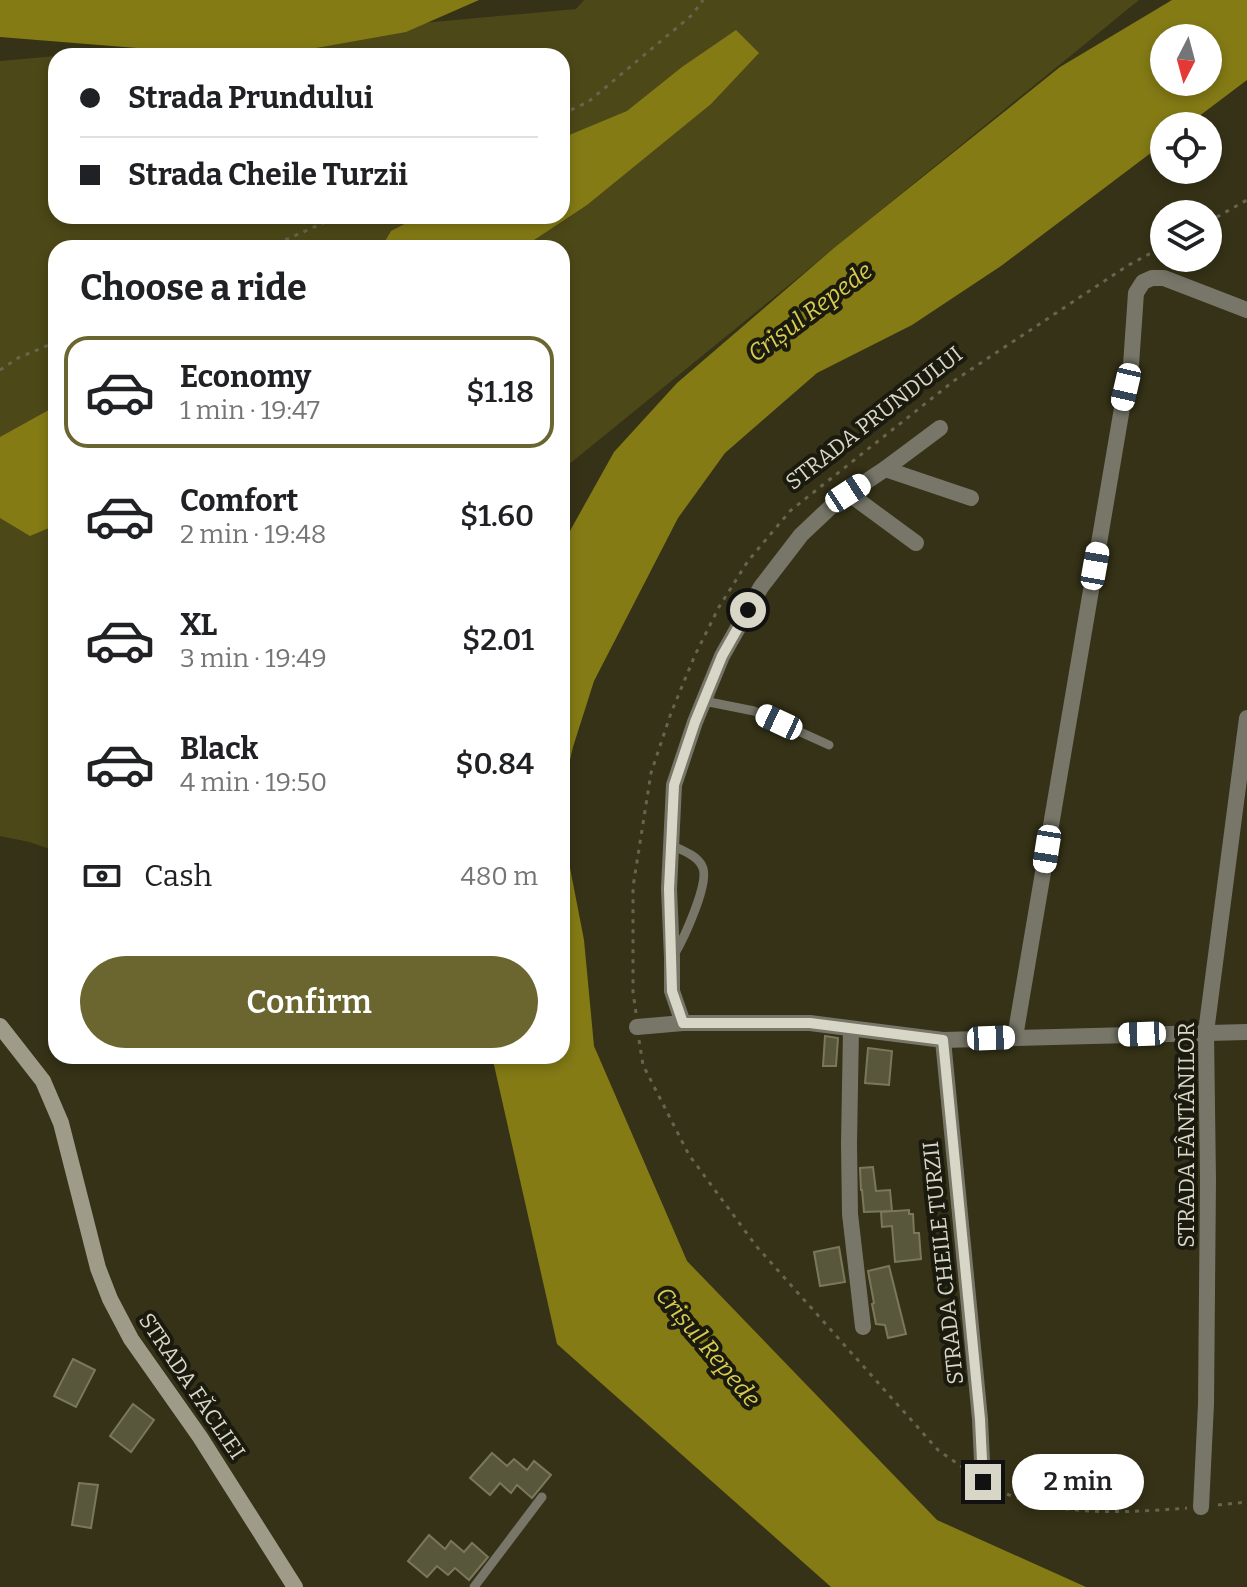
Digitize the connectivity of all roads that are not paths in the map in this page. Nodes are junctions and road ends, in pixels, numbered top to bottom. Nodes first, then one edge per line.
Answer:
1 (1247, 310) edge
2 (940, 428) dead end
3 (885, 469) junction
4 (848, 493) junction
5 (971, 498) dead end
6 (916, 543) dead end
7 (704, 701) junction
8 (1247, 718) edge
9 (829, 745) dead end
10 (671, 845) junction
11 (672, 958) junction
12 (683, 1023) junction
13 (0, 1026) edge
14 (637, 1027) road end
15 (851, 1029) junction
16 (1206, 1032) junction
17 (1247, 1032) edge
18 (1015, 1037) junction
19 (943, 1040) junction
20 (863, 1327) dead end
21 (983, 1482) dead end
22 (542, 1497) dead end
23 (1201, 1507) road end
24 (295, 1587) edge
25 (474, 1587) edge

1 - 18 street
2 - 3 street, STRADA PRUNDULUI
3 - 4 street, STRADA PRUNDULUI
3 - 5 street
4 - 6 street
4 - 7 street, STRADA PRUNDULUI
7 - 9 lane
7 - 10 street, STRADA PRUNDULUI
8 - 16 street, STRADA FÂNTÂNILOR
10 - 11 street, STRADA PRUNDULUI
10 - 11 lane
11 - 12 street, STRADA PRUNDULUI
12 - 14 street
12 - 15 street
13 - 24 street, STRADA FĂCLIEI
15 - 19 street
15 - 20 street
16 - 17 street
16 - 18 street
16 - 23 street, STRADA FÂNTÂNILOR
18 - 19 street
19 - 21 street, STRADA CHEILE TURZII
22 - 25 lane

